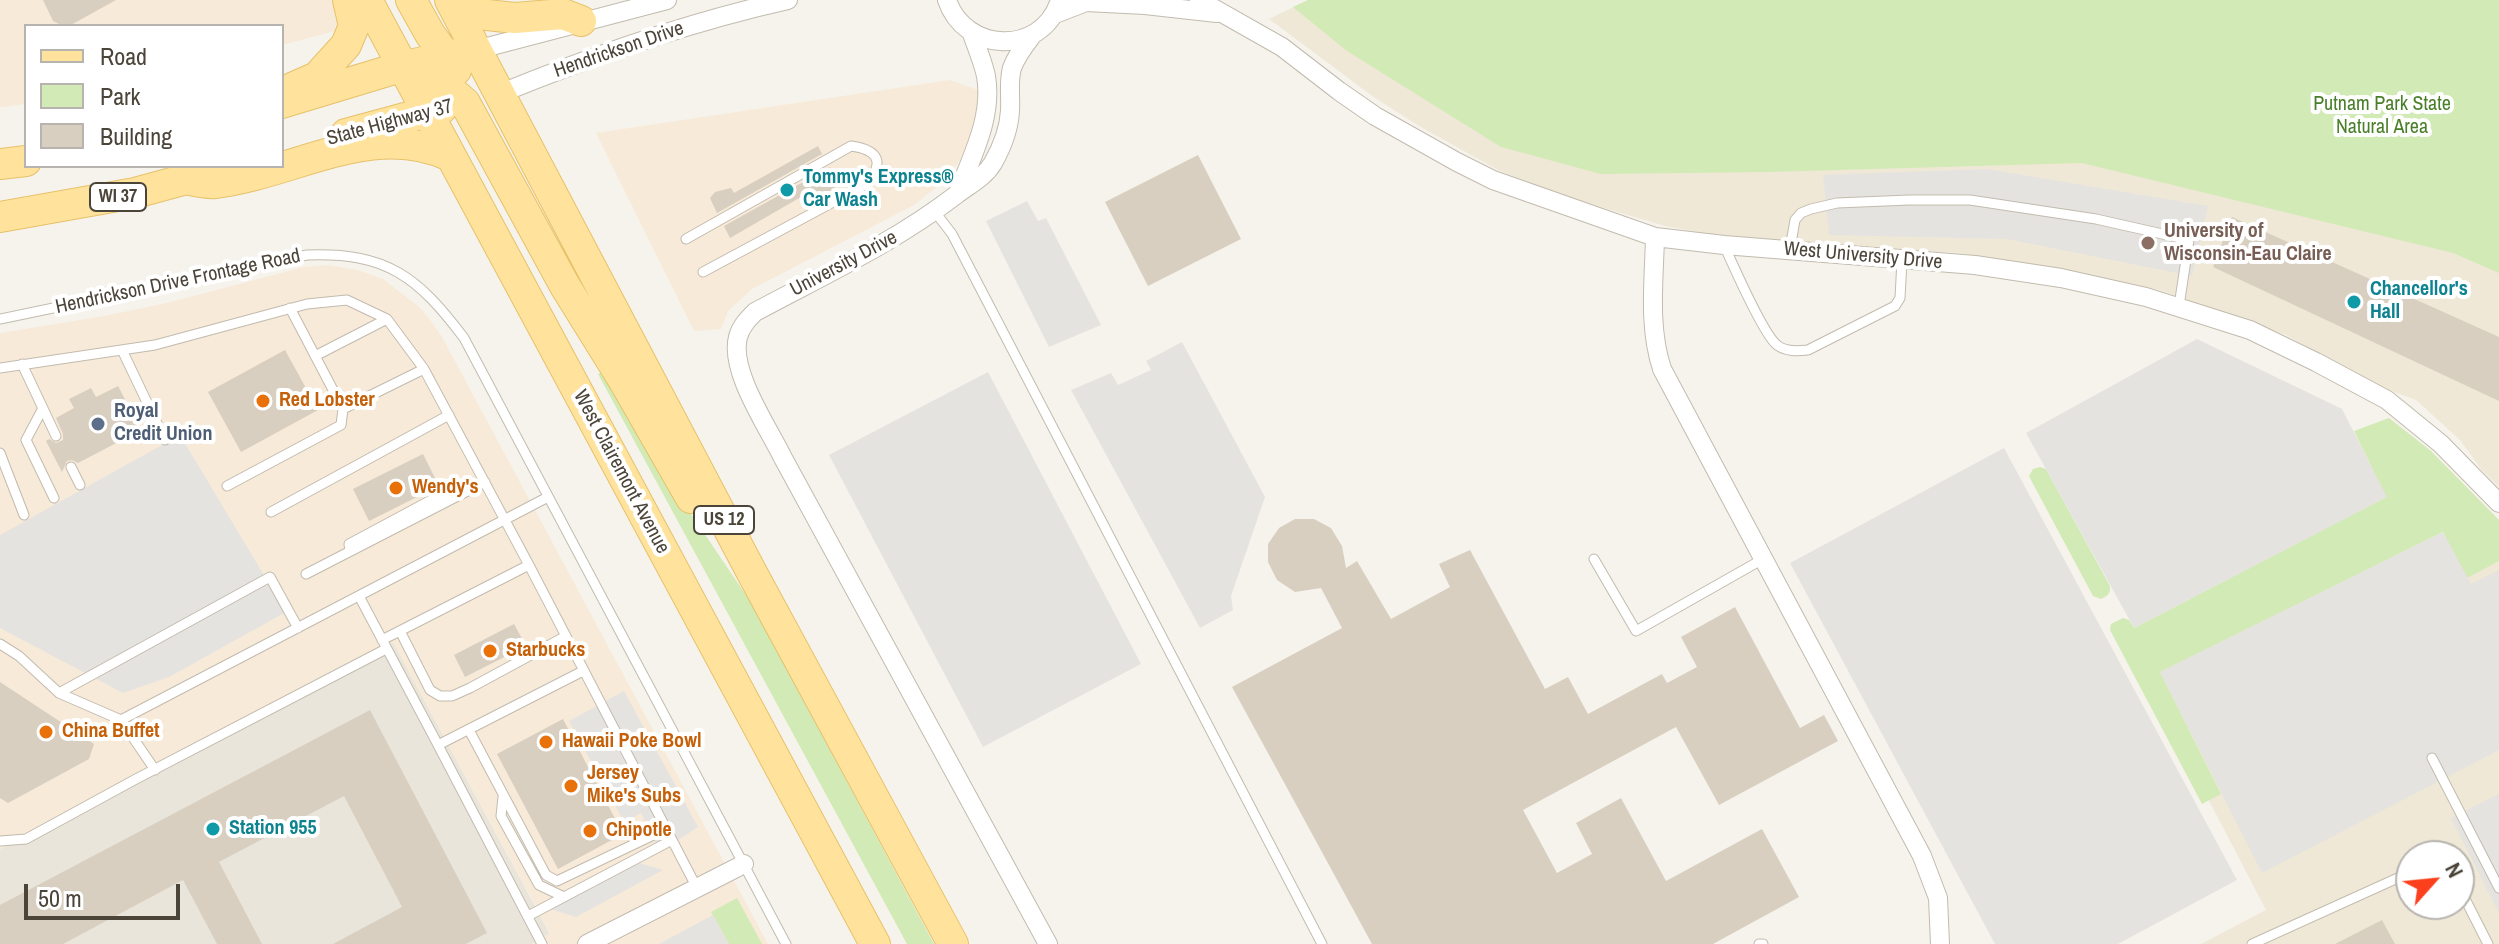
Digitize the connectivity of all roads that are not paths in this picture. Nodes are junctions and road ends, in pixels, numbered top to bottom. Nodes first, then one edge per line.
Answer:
1 (348, 0) edge
2 (367, 0) edge
3 (411, 0) edge
4 (450, 0) edge
5 (461, 0) edge
6 (667, 0) edge
7 (788, 0) edge
8 (1199, 0) edge
9 (944, 2) edge
10 (1058, 7) edge
11 (1220, 14) junction
12 (581, 21) junction
13 (972, 34) junction
14 (1031, 37) junction
15 (461, 54) junction
16 (401, 67) junction
17 (284, 91) edge
18 (499, 94) junction
19 (284, 102) edge
20 (465, 103) junction
21 (426, 111) junction
22 (284, 151) edge
23 (450, 156) junction
24 (24, 161) edge
25 (0, 164) edge
26 (284, 165) edge
27 (226, 168) edge
28 (272, 168) edge
29 (185, 179) junction
30 (958, 193) junction
31 (935, 212) junction
32 (0, 217) edge
33 (1655, 237) junction
34 (686, 239) dead end
35 (1724, 245) junction
36 (1790, 249) junction
37 (1902, 260) junction
38 (703, 272) dead end
39 (2179, 306) junction
40 (290, 308) junction
41 (0, 319) edge
42 (387, 319) junction
43 (122, 350) junction
44 (315, 356) junction
45 (22, 364) junction
46 (0, 368) edge
47 (424, 369) junction
48 (43, 408) junction
49 (343, 409) junction
50 (449, 415) junction
51 (56, 436) dead end
52 (165, 440) dead end
53 (0, 453) edge
54 (71, 467) dead end
55 (485, 482) junction
56 (80, 485) dead end
57 (227, 486) dead end
58 (548, 497) junction
59 (54, 498) dead end
60 (2499, 503) edge
61 (271, 512) dead end
62 (24, 515) dead end
63 (505, 520) junction
64 (1594, 559) dead end
65 (1763, 559) junction
66 (529, 565) junction
67 (752, 573) junction
68 (306, 574) dead end
69 (359, 596) junction
70 (298, 628) junction
71 (400, 631) junction
72 (566, 636) junction
73 (0, 644) edge
74 (384, 644) junction
75 (583, 671) junction
76 (59, 693) junction
77 (121, 720) junction
78 (469, 730) junction
79 (438, 745) junction
80 (2432, 758) dead end
81 (155, 770) junction
82 (503, 797) junction
83 (666, 829) junction
84 (672, 840) junction
85 (0, 841) edge
86 (744, 864) junction
87 (2395, 879) edge
88 (697, 888) junction
89 (2499, 888) edge
90 (564, 897) junction
91 (528, 916) junction
92 (2475, 918) edge
93 (542, 944) edge
94 (587, 944) edge
95 (786, 944) edge
96 (875, 944) edge
97 (953, 944) edge
98 (1048, 944) edge
99 (1322, 944) edge
100 (1940, 944) edge
101 (2252, 944) edge
102 (2488, 944) edge

1 - 17 main road
2 - 16 main road, West Clairemont Avenue
3 - 15 main road
4 - 15 main road, US 12
5 - 12 main road
6 - 12 street, Hendrickson Drive
7 - 18 street, Hendrickson Drive
8 - 11 street, West University Drive
9 - 13 street
10 - 11 street, West University Drive
10 - 14 street, University Drive
11 - 33 street, West University Drive
12 - 15 street, Hendrickson Drive
13 - 14 street
13 - 30 street, University Drive
14 - 30 street, University Drive
15 - 16 main road
15 - 18 main road, US 12
16 - 19 main road
16 - 20 main road
16 - 21 main road, West Clairemont Avenue
18 - 20 main road, State Highway 37
18 - 67 main road, US 12
20 - 21 main road, State Highway 37
20 - 67 main road
21 - 22 main road, State Highway 37
21 - 23 main road, West Clairemont Avenue
23 - 26 main road
23 - 96 main road, West Clairemont Avenue
24 - 25 main road
27 - 29 main road, WI 37
28 - 29 main road
29 - 32 main road, WI 37
30 - 31 street, University Drive
31 - 98 street, University Drive
31 - 99 lane
33 - 35 street, West University Drive
33 - 65 street
34 - 38 lane
35 - 36 street, West University Drive
35 - 37 lane
36 - 37 street, West University Drive
36 - 39 lane
37 - 39 street, West University Drive
39 - 60 street, West University Drive
40 - 42 lane
40 - 43 lane
40 - 44 lane
41 - 58 lane, Hendrickson Drive Frontage Road
42 - 44 lane
42 - 47 lane
43 - 45 lane
43 - 52 lane
44 - 49 lane
45 - 46 lane
45 - 48 lane
47 - 49 lane
47 - 50 lane
48 - 51 lane
48 - 59 lane
49 - 57 lane
50 - 55 lane
50 - 61 lane
53 - 62 lane
54 - 56 lane
55 - 63 lane
55 - 68 lane
58 - 63 lane
58 - 86 lane, Hendrickson Drive Frontage Road
63 - 66 lane
63 - 69 lane
64 - 65 lane
65 - 100 street
66 - 71 lane
66 - 72 lane
67 - 97 main road, US 12
69 - 70 lane
69 - 74 lane
70 - 76 lane
70 - 77 lane
71 - 72 lane
71 - 74 lane
72 - 75 lane
73 - 76 lane
74 - 79 lane
74 - 81 lane
75 - 78 lane
75 - 83 lane
76 - 77 lane
77 - 81 lane
78 - 79 lane
78 - 82 lane
79 - 91 lane
80 - 89 lane
81 - 85 lane
82 - 83 lane
82 - 90 lane
83 - 84 lane
84 - 88 lane
84 - 90 lane
86 - 88 street
86 - 95 lane, Hendrickson Drive Frontage Road
87 - 101 lane
88 - 94 street
90 - 91 lane
91 - 93 lane
92 - 102 lane

